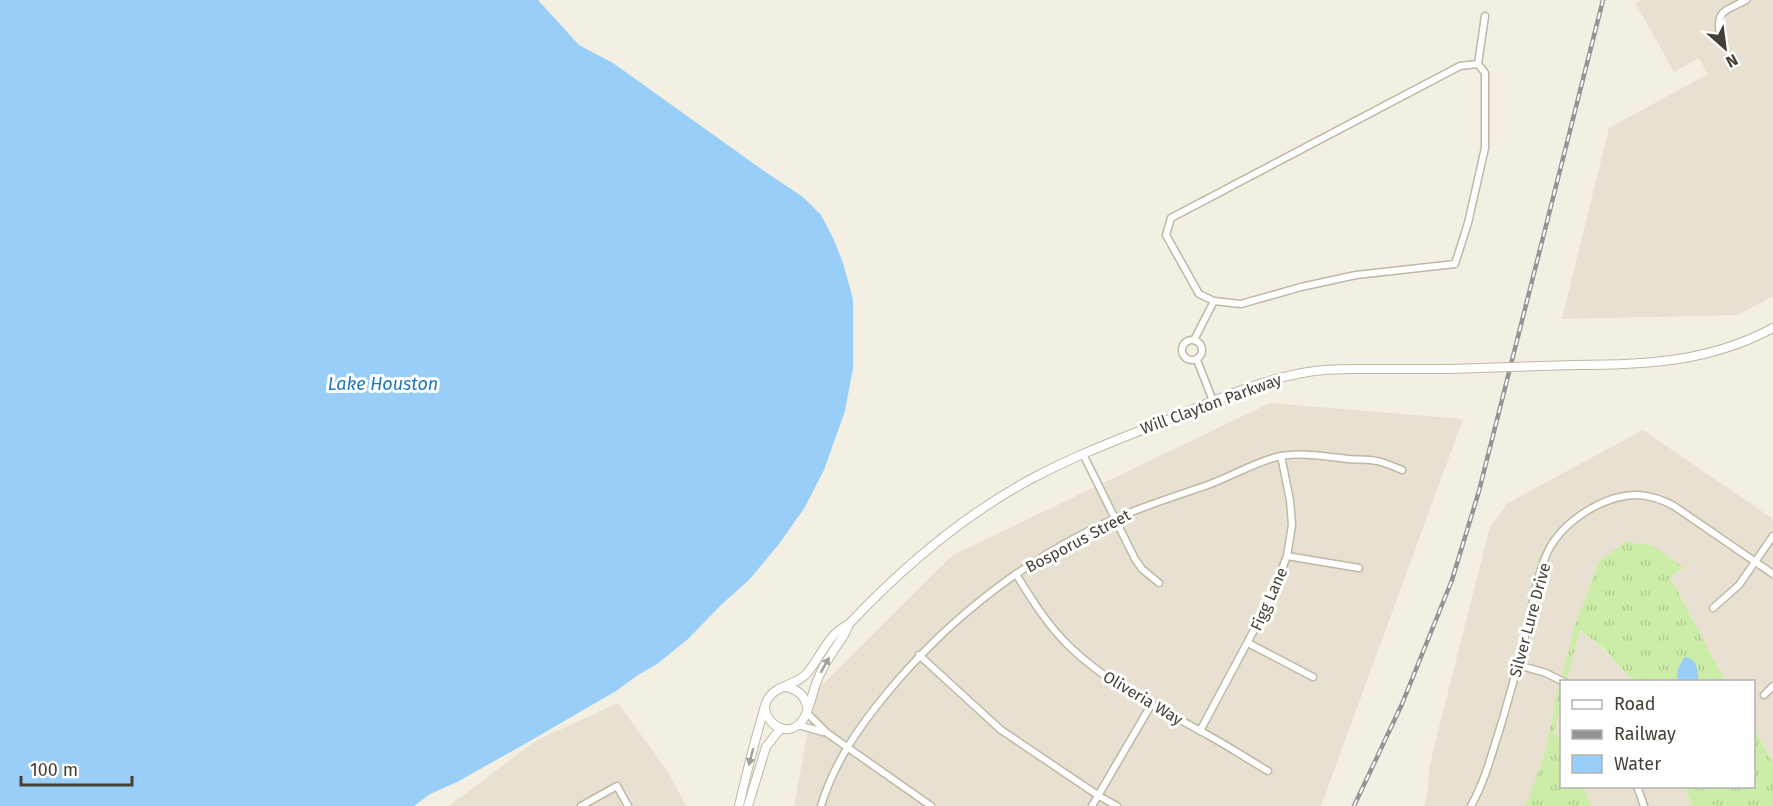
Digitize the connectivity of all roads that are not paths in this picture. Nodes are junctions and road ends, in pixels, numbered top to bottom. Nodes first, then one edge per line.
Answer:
1 (1746, 0) edge
2 (1485, 16) dead end
3 (1721, 42) dead end
4 (1478, 64) junction
5 (1214, 301) junction
6 (1773, 328) edge
7 (1194, 340) junction
8 (1197, 360) junction
9 (1213, 401) junction
10 (1083, 454) junction
11 (1281, 456) junction
12 (1402, 470) dead end
13 (1114, 519) junction
14 (1773, 536) edge
15 (1287, 556) junction
16 (1755, 562) junction
17 (1359, 568) dead end
18 (1016, 574) junction
19 (1773, 574) edge
20 (1159, 583) dead end
21 (1713, 608) dead end
22 (849, 624) junction
23 (1248, 643) junction
24 (919, 656) junction
25 (1518, 665) junction
26 (1313, 677) dead end
27 (1562, 680) edge
28 (1773, 686) edge
29 (785, 687) junction
30 (1764, 695) dead end
31 (1151, 705) junction
32 (765, 708) junction
33 (807, 711) junction
34 (798, 726) junction
35 (781, 728) junction
36 (1200, 731) junction
37 (827, 734) junction
38 (847, 746) junction
39 (1268, 771) dead end
40 (1638, 788) edge
41 (1099, 796) junction
42 (581, 806) edge
43 (628, 806) edge
44 (739, 806) edge
45 (748, 806) edge
46 (821, 806) edge
47 (931, 806) edge
48 (1092, 806) edge
49 (1117, 806) edge
50 (1471, 806) edge
51 (1644, 806) edge

1 - 3 street
2 - 4 street
4 - 5 street
4 - 5 street
5 - 7 street
6 - 9 street, Will Clayton Parkway, bridge
7 - 8 street
7 - 8 street
8 - 9 street
9 - 10 street, Will Clayton Parkway
10 - 13 street
10 - 22 street, Will Clayton Parkway
11 - 12 street, Bosporus Street
11 - 13 street, Bosporus Street
11 - 15 street, Figg Lane
13 - 18 street, Bosporus Street
13 - 20 street
14 - 16 street
15 - 17 street
15 - 23 street, Figg Lane
16 - 19 street, Silver Lure Drive
16 - 21 street
16 - 25 street, Silver Lure Drive
18 - 24 street, Bosporus Street
18 - 31 street, Oliveria Way
22 - 29 street, Will Clayton Parkway
33 -> 22 street, Will Clayton Parkway
23 - 26 street
23 - 36 street, Figg Lane
24 - 38 street, Bosporus Street
24 - 41 street
25 - 27 street
25 - 50 street, Silver Lure Drive
28 - 30 street
29 - 32 street
29 - 33 street
31 - 36 street, Oliveria Way
31 - 41 street
32 - 35 street
32 -> 44 street
33 - 34 street
33 - 37 street
34 - 35 street
34 - 37 street
35 - 45 street
36 - 39 street, Oliveria Way
37 - 38 street
38 - 46 street, Bosporus Street
38 - 47 street
40 - 51 street
41 - 48 street
41 - 49 street
42 - 43 street

